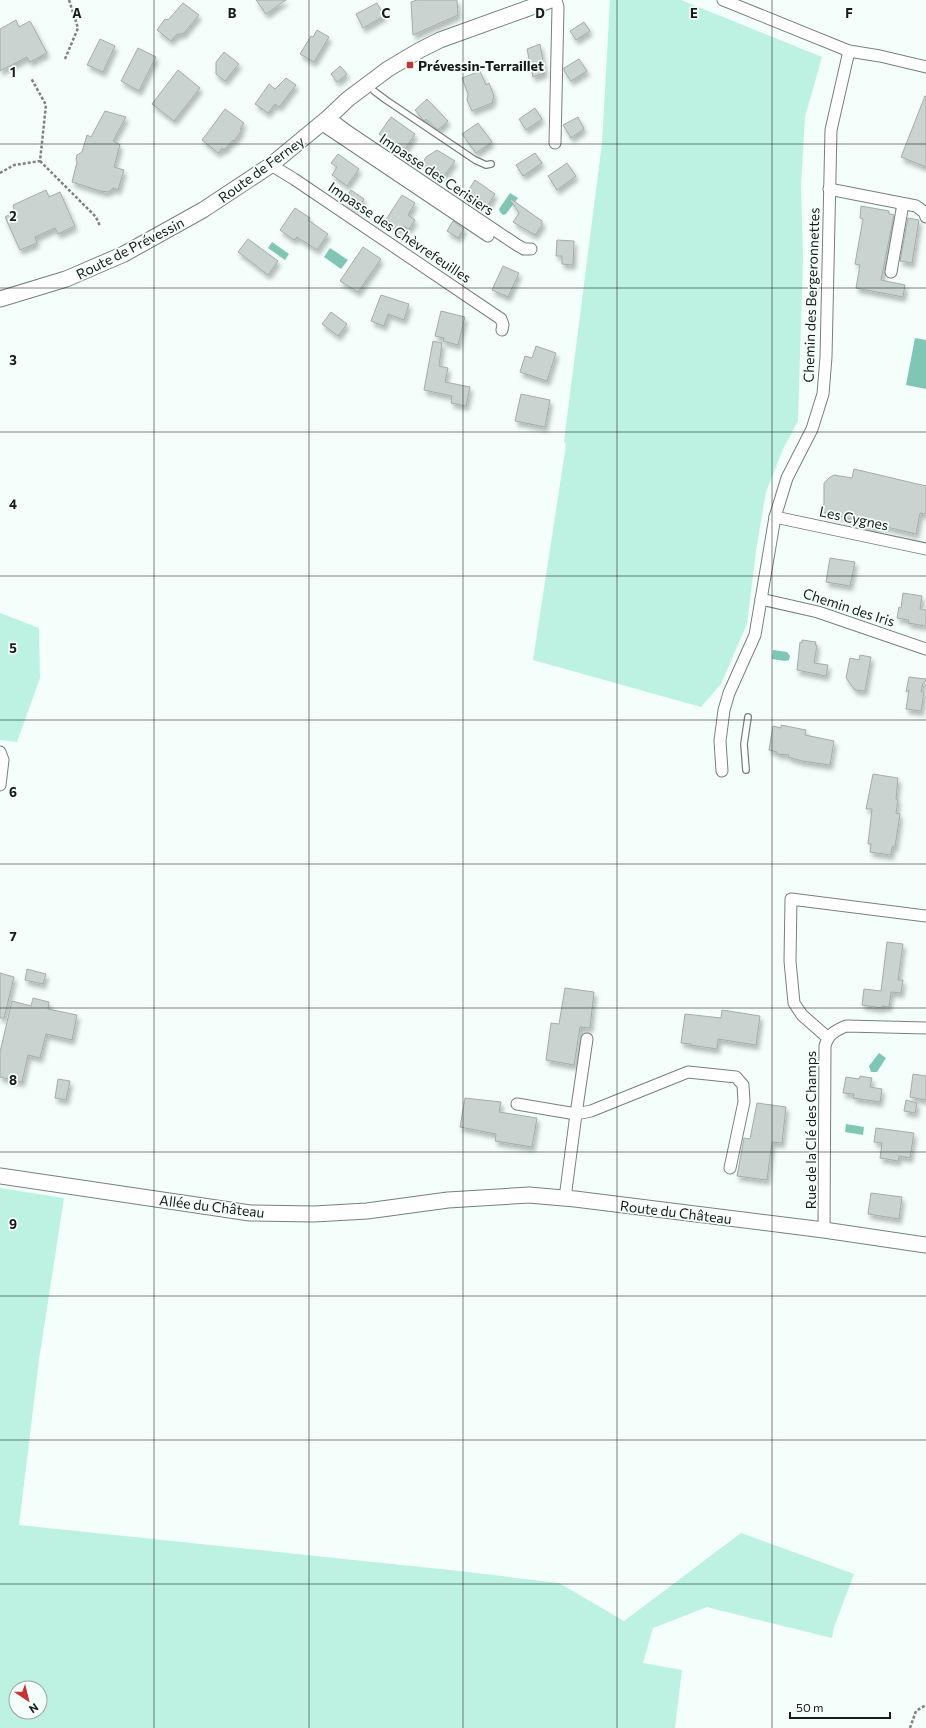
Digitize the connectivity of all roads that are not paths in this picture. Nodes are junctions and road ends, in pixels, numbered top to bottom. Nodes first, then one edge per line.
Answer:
1 (551, 0) edge
2 (556, 0) edge
3 (722, 0) edge
4 (463, 33) junction
5 (849, 51) junction
6 (926, 67) edge
7 (374, 91) junction
8 (325, 121) junction
9 (555, 143) dead end
10 (491, 164) dead end
11 (271, 165) junction
12 (829, 188) junction
13 (903, 204) junction
14 (192, 217) joint
15 (926, 217) edge
16 (488, 236) dead end
17 (531, 249) dead end
18 (891, 272) dead end
19 (0, 299) edge
20 (502, 330) dead end
21 (775, 517) junction
22 (926, 549) edge
23 (762, 599) junction
24 (926, 649) edge
25 (748, 717) dead end
26 (0, 752) edge
27 (746, 770) dead end
28 (722, 771) dead end
29 (0, 785) edge
30 (926, 916) edge
31 (926, 1028) edge
32 (827, 1037) junction
33 (587, 1039) dead end
34 (517, 1104) dead end
35 (576, 1114) junction
36 (730, 1168) dead end
37 (0, 1176) edge
38 (565, 1198) junction
39 (425, 1203) joint
40 (824, 1230) junction
41 (926, 1245) edge

1 - 4 street, Route de Ferney
2 - 9 street
3 - 5 street
4 - 7 street, Route de Ferney
4 - 8 street, Route de Ferney
5 - 6 street
5 - 12 street, Chemin des Bergeronnettes
7 - 8 street, Route de Ferney
7 - 10 lane
8 - 11 street, Route de Ferney
8 - 16 street
8 - 17 street, Impasse des Cerisiers
11 - 14 street, Route de Ferney
11 - 20 street, Impasse des Chèvrefeuilles
12 - 13 street
12 - 21 street, Chemin des Bergeronnettes
13 - 15 street
13 - 18 street
14 - 19 street, Route de Prévessin
21 - 22 street, Les Cygnes
21 - 23 street, Chemin des Bergeronnettes
23 - 24 street, Chemin des Iris
23 - 28 street, Chemin des Bergeronnettes
25 - 27 lane
26 - 29 street
30 - 32 street
31 - 32 street, Rue de la Clé des Champs
32 - 40 street, Rue de la Clé des Champs
33 - 35 street
34 - 35 street
35 - 36 street
35 - 38 street
37 - 39 street, Allée du Château
38 - 39 street, Route du Château
38 - 40 street, Route du Château
40 - 41 street, Route du Château

